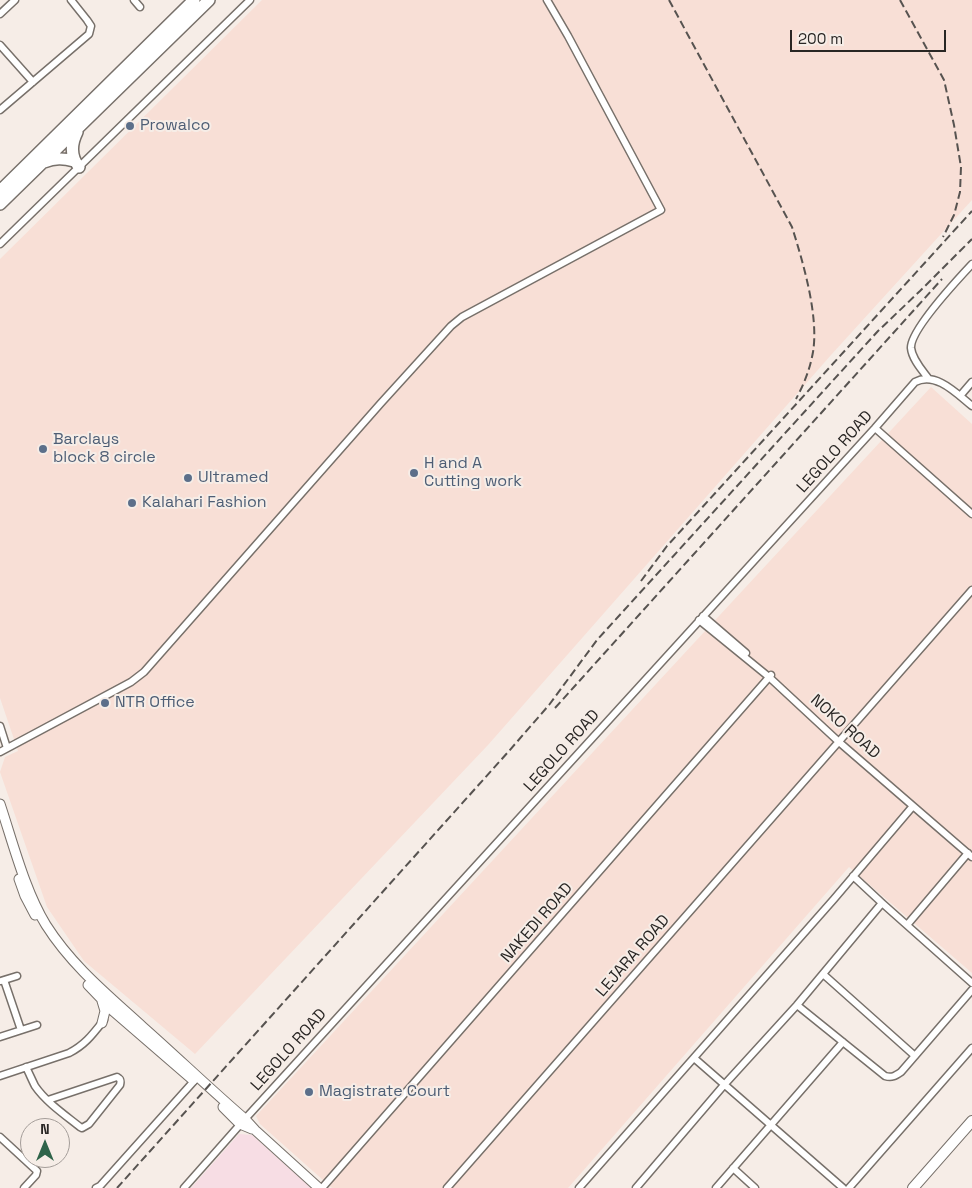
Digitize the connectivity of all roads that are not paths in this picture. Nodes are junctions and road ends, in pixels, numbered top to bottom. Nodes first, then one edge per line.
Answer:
1 (15, 0) edge
2 (71, 0) edge
3 (134, 0) edge
4 (194, 0) edge
5 (209, 0) edge
6 (250, 0) edge
7 (547, 0) edge
8 (140, 7) dead end
9 (0, 14) edge
10 (0, 45) edge
11 (33, 82) junction
12 (0, 110) edge
13 (86, 121) junction
14 (43, 163) junction
15 (76, 164) junction
16 (0, 190) edge
17 (0, 204) edge
18 (0, 244) edge
19 (972, 264) edge
20 (928, 378) junction
21 (972, 382) edge
22 (960, 396) junction
23 (972, 406) edge
24 (875, 428) junction
25 (972, 514) edge
26 (972, 590) edge
27 (701, 618) junction
28 (770, 676) junction
29 (0, 726) edge
30 (841, 740) junction
31 (7, 748) junction
32 (0, 752) edge
33 (0, 804) edge
34 (913, 806) junction
35 (0, 822) edge
36 (971, 854) edge
37 (853, 876) junction
38 (28, 894) junction
39 (882, 903) junction
40 (907, 925) junction
41 (822, 974) junction
42 (17, 976) dead end
43 (2, 981) edge
44 (972, 983) edge
45 (972, 990) edge
46 (101, 998) junction
47 (797, 1005) junction
48 (115, 1008) junction
49 (125, 1021) junction
50 (102, 1023) junction
51 (37, 1025) dead end
52 (21, 1030) junction
53 (0, 1037) edge
54 (842, 1042) junction
55 (972, 1048) edge
56 (916, 1056) junction
57 (694, 1058) junction
58 (26, 1067) junction
59 (0, 1076) edge
60 (194, 1081) junction
61 (724, 1085) junction
62 (48, 1100) junction
63 (243, 1121) junction
64 (972, 1121) edge
65 (772, 1125) junction
66 (972, 1131) edge
67 (0, 1137) edge
68 (733, 1168) junction
69 (24, 1188) edge
70 (96, 1188) edge
71 (184, 1188) edge
72 (321, 1188) edge
73 (447, 1188) edge
74 (579, 1188) edge
75 (636, 1188) edge
76 (716, 1188) edge
77 (755, 1188) edge
78 (842, 1188) edge
79 (849, 1188) edge
80 (913, 1188) edge
81 (922, 1188) edge

1 - 9 street
2 - 11 street
3 - 8 street
4 - 16 highway
5 - 13 highway
6 - 15 street
7 - 31 street
10 - 11 street
11 - 12 street
13 - 14 highway
13 - 15 highway
14 - 15 highway
14 - 17 highway
15 - 18 street
19 - 20 street
20 - 22 street
20 - 24 street, LEGOLO ROAD
21 - 22 street
22 - 23 street
24 - 25 street
24 - 27 street, LEGOLO ROAD
26 - 30 street, LEJARA ROAD
27 - 28 street, NOKO ROAD
27 - 63 street, LEGOLO ROAD
28 - 30 street, NOKO ROAD
28 - 72 street, NAKEDI ROAD
29 - 31 street
30 - 34 street, NOKO ROAD
30 - 36 street
30 - 73 street, LEJARA ROAD
31 - 32 street
33 - 38 main road
34 - 36 street, NOKO ROAD
34 - 37 street
35 - 38 main road
36 - 40 street
37 - 39 street
37 - 57 street
38 - 46 main road
38 - 48 main road
39 - 40 street
39 - 41 street
40 - 44 street
41 - 47 street
41 - 56 street
42 - 43 street
43 - 52 street
45 - 56 street
46 - 48 main road
46 - 50 main road
47 - 54 street
47 - 61 street
48 - 49 main road
48 - 50 street
48 - 63 main road
49 - 50 main road
49 - 60 main road
50 - 58 street
51 - 52 street
52 - 53 street
54 - 56 street
54 - 65 street
55 - 79 street
57 - 61 street
57 - 74 street
58 - 59 street
58 - 62 street
60 - 63 main road
60 - 70 street
61 - 65 street
61 - 75 street
62 - 62 street
63 - 71 street, LEGOLO ROAD
63 - 72 main road
64 - 80 main road
65 - 68 street
65 - 78 street
66 - 81 main road
67 - 69 street
68 - 76 street
68 - 77 street

